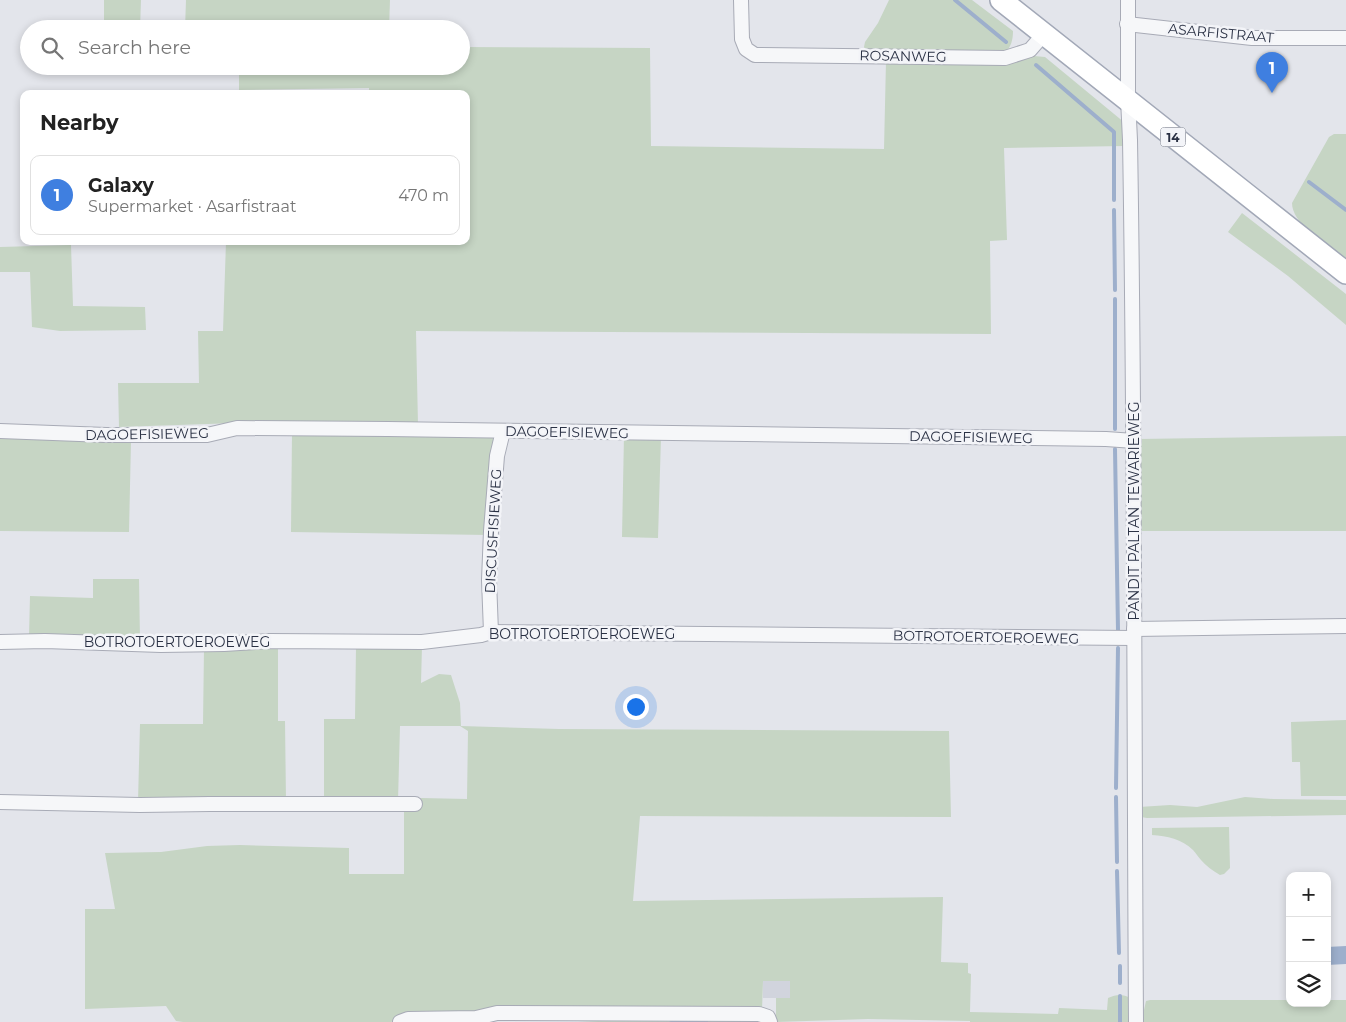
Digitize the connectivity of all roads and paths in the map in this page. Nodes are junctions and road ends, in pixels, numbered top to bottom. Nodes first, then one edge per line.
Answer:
1 (741, 0) edge
2 (1001, 0) edge
3 (1128, 0) edge
4 (1127, 24) junction
5 (1044, 34) junction
6 (1346, 38) edge
7 (1128, 100) junction
8 (1346, 273) edge
9 (0, 431) edge
10 (503, 431) junction
11 (1134, 441) junction
12 (1346, 626) edge
13 (491, 632) junction
14 (1134, 634) junction
15 (0, 642) edge
16 (0, 802) edge
17 (414, 804) dead end
18 (400, 1022) edge
19 (770, 1022) edge
20 (1136, 1022) edge

1 - 5 street, ROSANWEG
2 - 5 main road, 14
3 - 4 street, PANDIT PALTAN TEWARIEWEG
4 - 6 street, ASARFISTRAAT
4 - 7 street, PANDIT PALTAN TEWARIEWEG
5 - 7 main road, 14
7 - 8 main road, 14
7 - 11 street, PANDIT PALTAN TEWARIEWEG
9 - 10 street, DAGOEFISIEWEG
10 - 11 street, DAGOEFISIEWEG
10 - 13 street, DISCUSFISIEWEG
11 - 14 street, PANDIT PALTAN TEWARIEWEG
12 - 14 street, BOTROTOERTOEROEWEG
13 - 14 street, BOTROTOERTOEROEWEG
13 - 15 street, BOTROTOERTOEROEWEG
14 - 20 street, PANDIT PALTAN TEWARIEWEG
16 - 17 street
18 - 19 street

